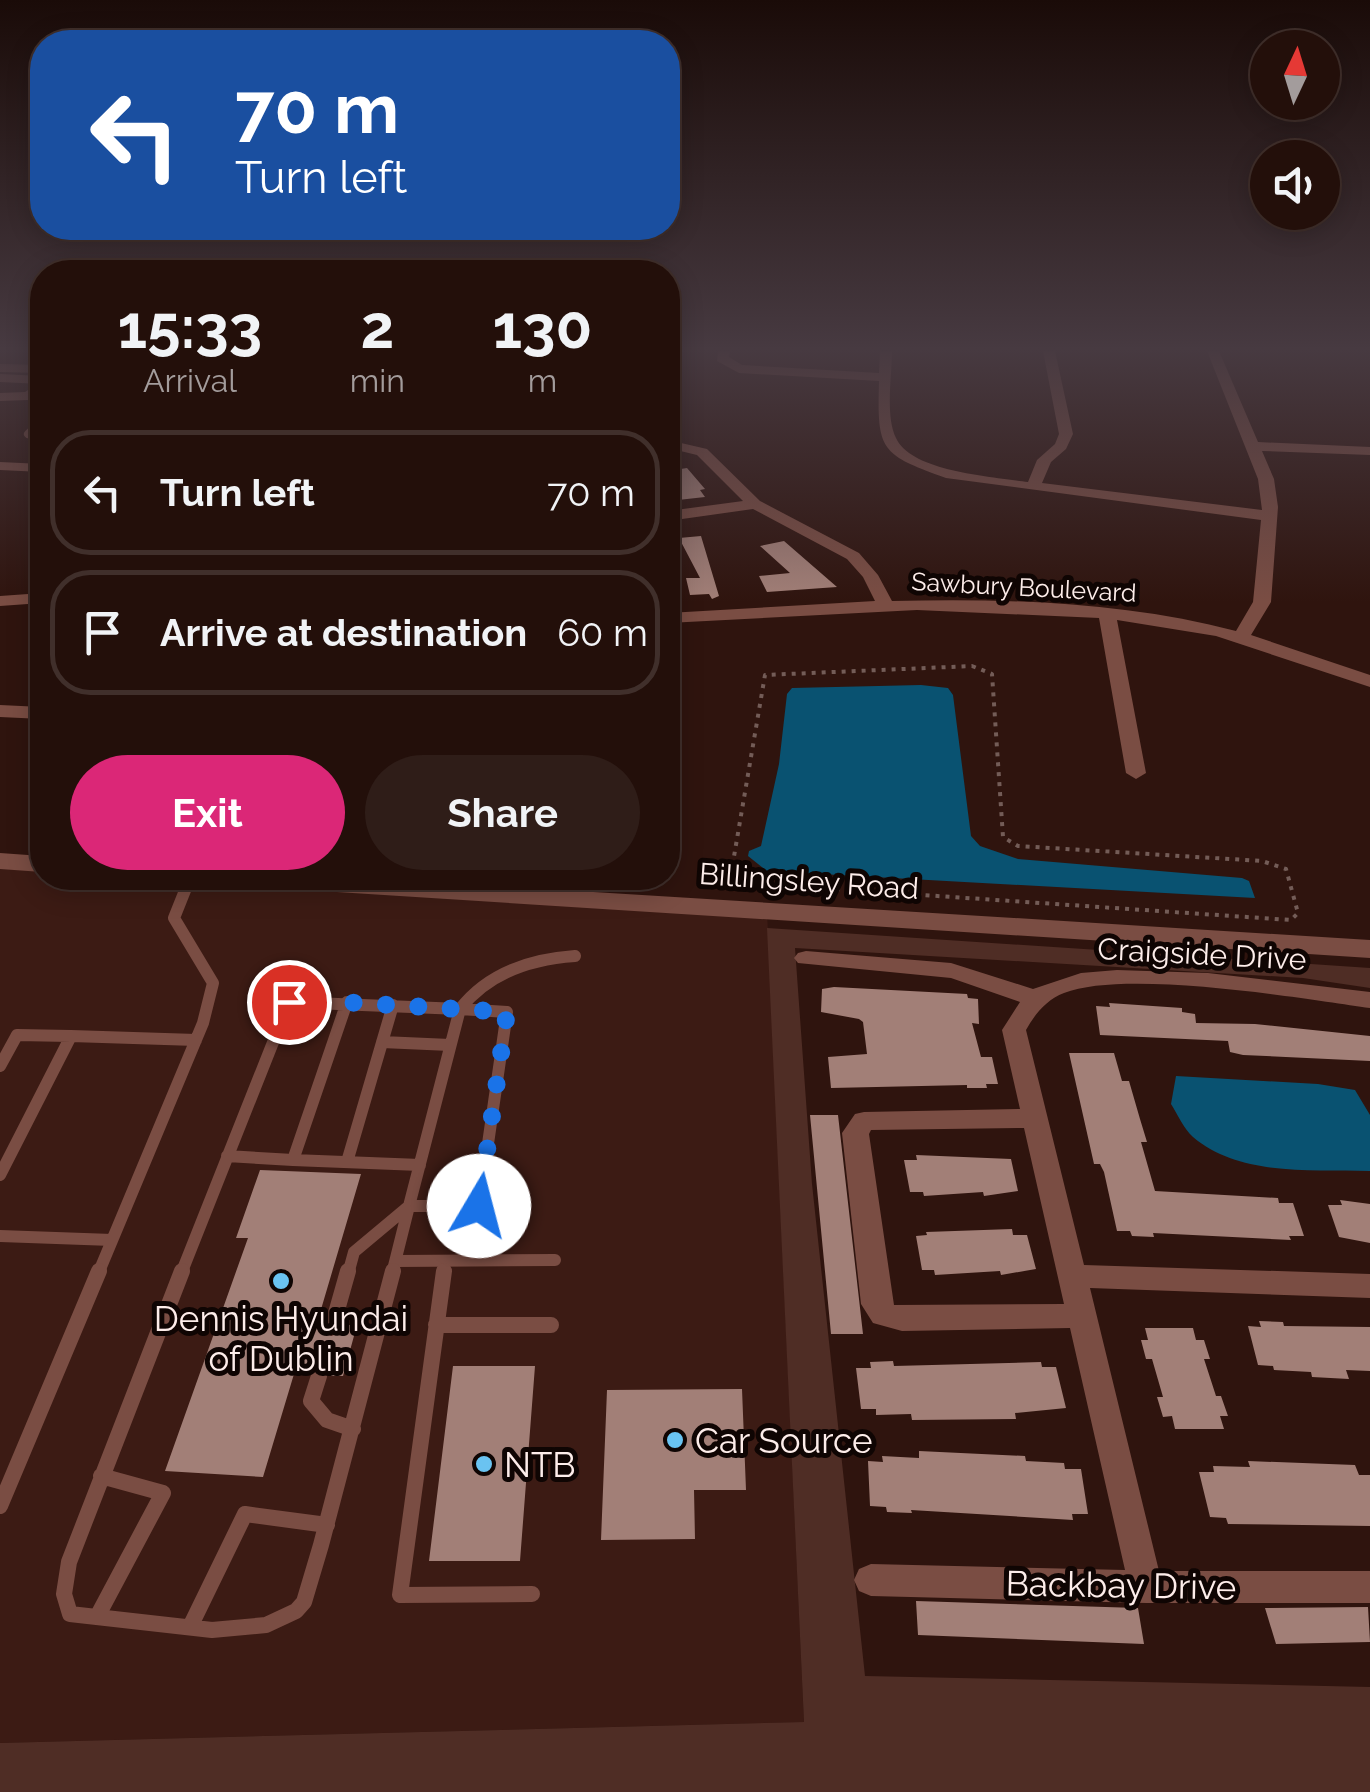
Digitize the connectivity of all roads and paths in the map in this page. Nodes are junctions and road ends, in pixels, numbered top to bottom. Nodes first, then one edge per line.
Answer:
1 (887, 435) edge
2 (1066, 435) edge
3 (1249, 435) edge
4 (680, 446) edge
5 (1254, 446) junction
6 (1370, 451) edge
7 (0, 466) edge
8 (30, 467) edge
9 (1034, 487) junction
10 (756, 504) junction
11 (680, 514) edge
12 (1269, 516) junction
13 (30, 599) edge
14 (0, 601) edge
15 (885, 604) junction
16 (1107, 614) junction
17 (680, 617) edge
18 (1241, 637) junction
19 (1370, 680) edge
20 (0, 710) edge
21 (30, 712) edge
22 (1136, 773) dead end
23 (0, 862) edge
24 (30, 863) edge
25 (746, 883) joint
26 (185, 890) edge
27 (607, 890) edge
28 (1370, 949) edge
29 (575, 956) dead end
30 (806, 958) dead end
31 (1034, 999) junction
32 (1370, 1000) edge
33 (347, 1002) junction
34 (394, 1005) junction
35 (459, 1009) junction
36 (71, 1036) junction
37 (196, 1040) junction
38 (382, 1042) junction
39 (450, 1045) junction
40 (0, 1066) edge
41 (1035, 1118) junction
42 (227, 1156) junction
43 (292, 1160) junction
44 (347, 1162) junction
45 (420, 1165) junction
46 (0, 1176) edge
47 (410, 1206) junction
48 (0, 1236) edge
49 (112, 1240) junction
50 (555, 1260) dead end
51 (396, 1261) junction
52 (445, 1261) junction
53 (1074, 1276) junction
54 (1370, 1286) edge
55 (1082, 1316) junction
56 (333, 1324) dead end
57 (551, 1324) dead end
58 (436, 1326) junction
59 (319, 1376) dead end
60 (354, 1429) junction
61 (101, 1476) junction
62 (0, 1506) edge
63 (328, 1525) junction
64 (871, 1580) dead end
65 (1370, 1586) edge
66 (1146, 1587) junction
67 (532, 1594) dead end
68 (98, 1618) junction
69 (190, 1628) junction

1 - 9 street
2 - 9 street
3 - 5 street
4 - 10 street
5 - 6 street
5 - 12 street
7 - 8 street
9 - 12 street
10 - 11 street
10 - 15 street
12 - 18 street
13 - 14 street
15 - 16 street, Sawbury Boulevard
15 - 17 street, Sawbury Boulevard
16 - 18 street, Sawbury Boulevard
16 - 22 street
18 - 19 street, Sawbury Boulevard
20 - 21 street
23 - 24 street
25 - 25 path
26 - 37 lane
27 - 28 street, Billingsley Road
29 - 35 lane
30 - 31 street
31 - 32 street, Craigside Drive
31 - 41 street
33 - 34 lane
33 - 42 lane
33 - 43 lane
34 - 35 lane
34 - 38 lane
35 - 39 lane
35 - 47 lane
36 - 37 lane
36 - 40 lane
36 - 46 lane
37 - 49 lane
38 - 39 lane
38 - 44 lane
39 - 45 lane
41 - 53 street
41 - 55 street
42 - 43 lane
42 - 61 lane
43 - 44 lane
44 - 45 lane
45 - 47 lane
47 - 51 lane
47 - 56 lane
48 - 49 lane
49 - 62 lane
50 - 52 lane
51 - 52 lane
51 - 60 lane
52 - 58 lane
53 - 54 street
53 - 55 street
55 - 66 street
57 - 58 lane
58 - 67 lane
59 - 60 lane
60 - 63 lane
61 - 68 lane
61 - 68 lane
63 - 69 lane
63 - 69 lane
64 - 66 street, Backbay Drive
65 - 66 street, Backbay Drive
68 - 69 lane

